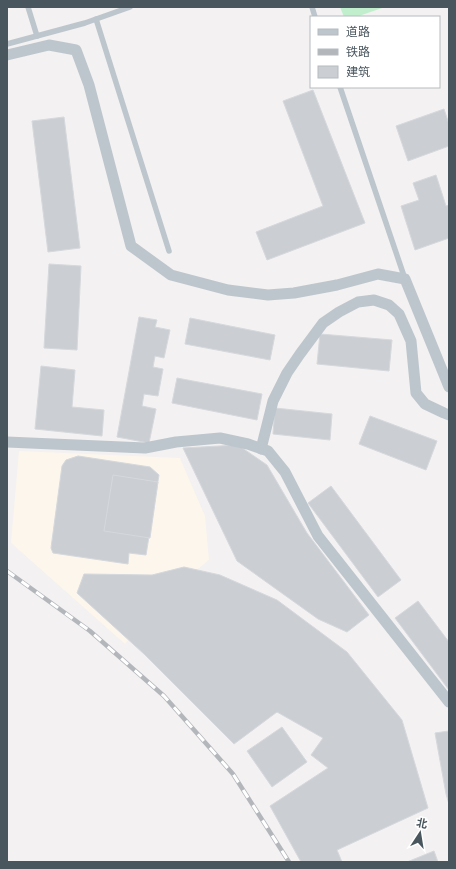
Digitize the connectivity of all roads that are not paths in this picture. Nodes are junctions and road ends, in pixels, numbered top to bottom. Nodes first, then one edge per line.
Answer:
1 (28, 7) edge
2 (130, 7) edge
3 (96, 19) junction
4 (37, 36) junction
5 (7, 44) edge
6 (7, 55) edge
7 (340, 88) edge
8 (169, 251) dead end
9 (405, 279) junction
10 (449, 387) edge
11 (449, 415) edge
12 (7, 442) edge
13 (261, 449) junction
14 (449, 702) edge

1 - 4 lane
2 - 3 lane
3 - 4 lane
3 - 8 lane
4 - 5 lane
6 - 9 street
7 - 9 lane
9 - 10 street
11 - 13 street
12 - 13 street
13 - 14 street

